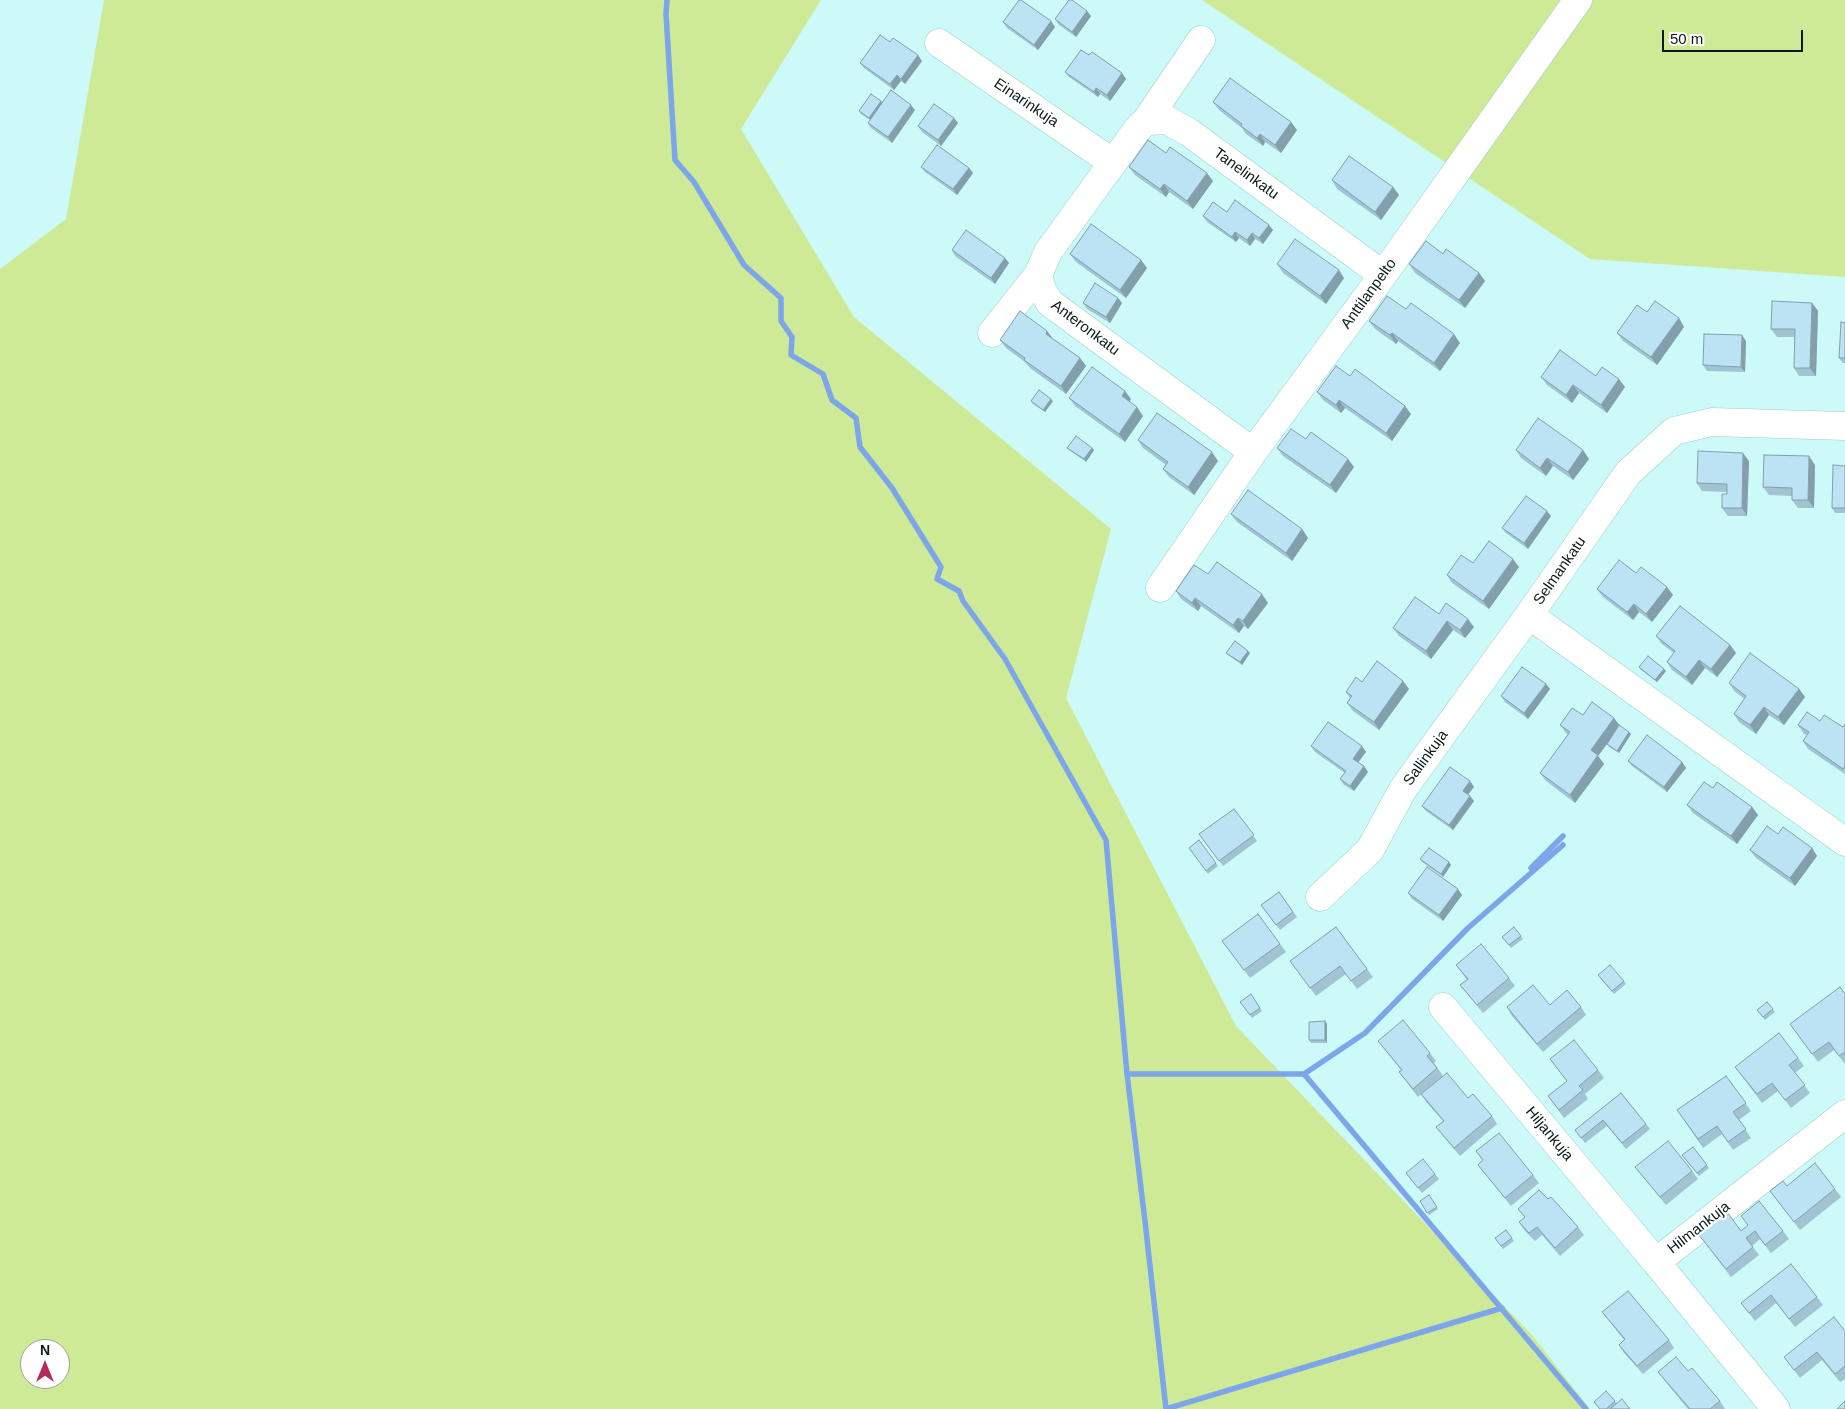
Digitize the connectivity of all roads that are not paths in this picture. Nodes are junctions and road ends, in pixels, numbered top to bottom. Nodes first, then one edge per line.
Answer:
1 (1578, 0) edge
2 (1202, 40) dead end
3 (940, 44) dead end
4 (1146, 121) junction
5 (1114, 163) junction
6 (1038, 275) junction
7 (1383, 275) junction
8 (992, 333) dead end
9 (1845, 426) edge
10 (1253, 452) junction
11 (1160, 588) dead end
12 (1529, 615) junction
13 (1845, 842) edge
14 (1320, 897) dead end
15 (1443, 1007) dead end
16 (1845, 1114) edge
17 (1656, 1262) junction
18 (1776, 1409) edge

1 - 7 street, Anttilanpelto
2 - 4 street
3 - 5 street, Einarinkuja
4 - 5 street
4 - 7 street, Tanelinkatu
5 - 6 street
6 - 8 street
6 - 10 street, Anteronkatu
7 - 10 street, Anttilanpelto
9 - 12 street, Selmankatu
10 - 11 street, Anttilanpelto
12 - 13 street, Selmankatu
12 - 14 street, Sallinkuja
15 - 17 street, Hiljankuja
16 - 17 street, Hilmankuja
17 - 18 street, Hilmankuja

